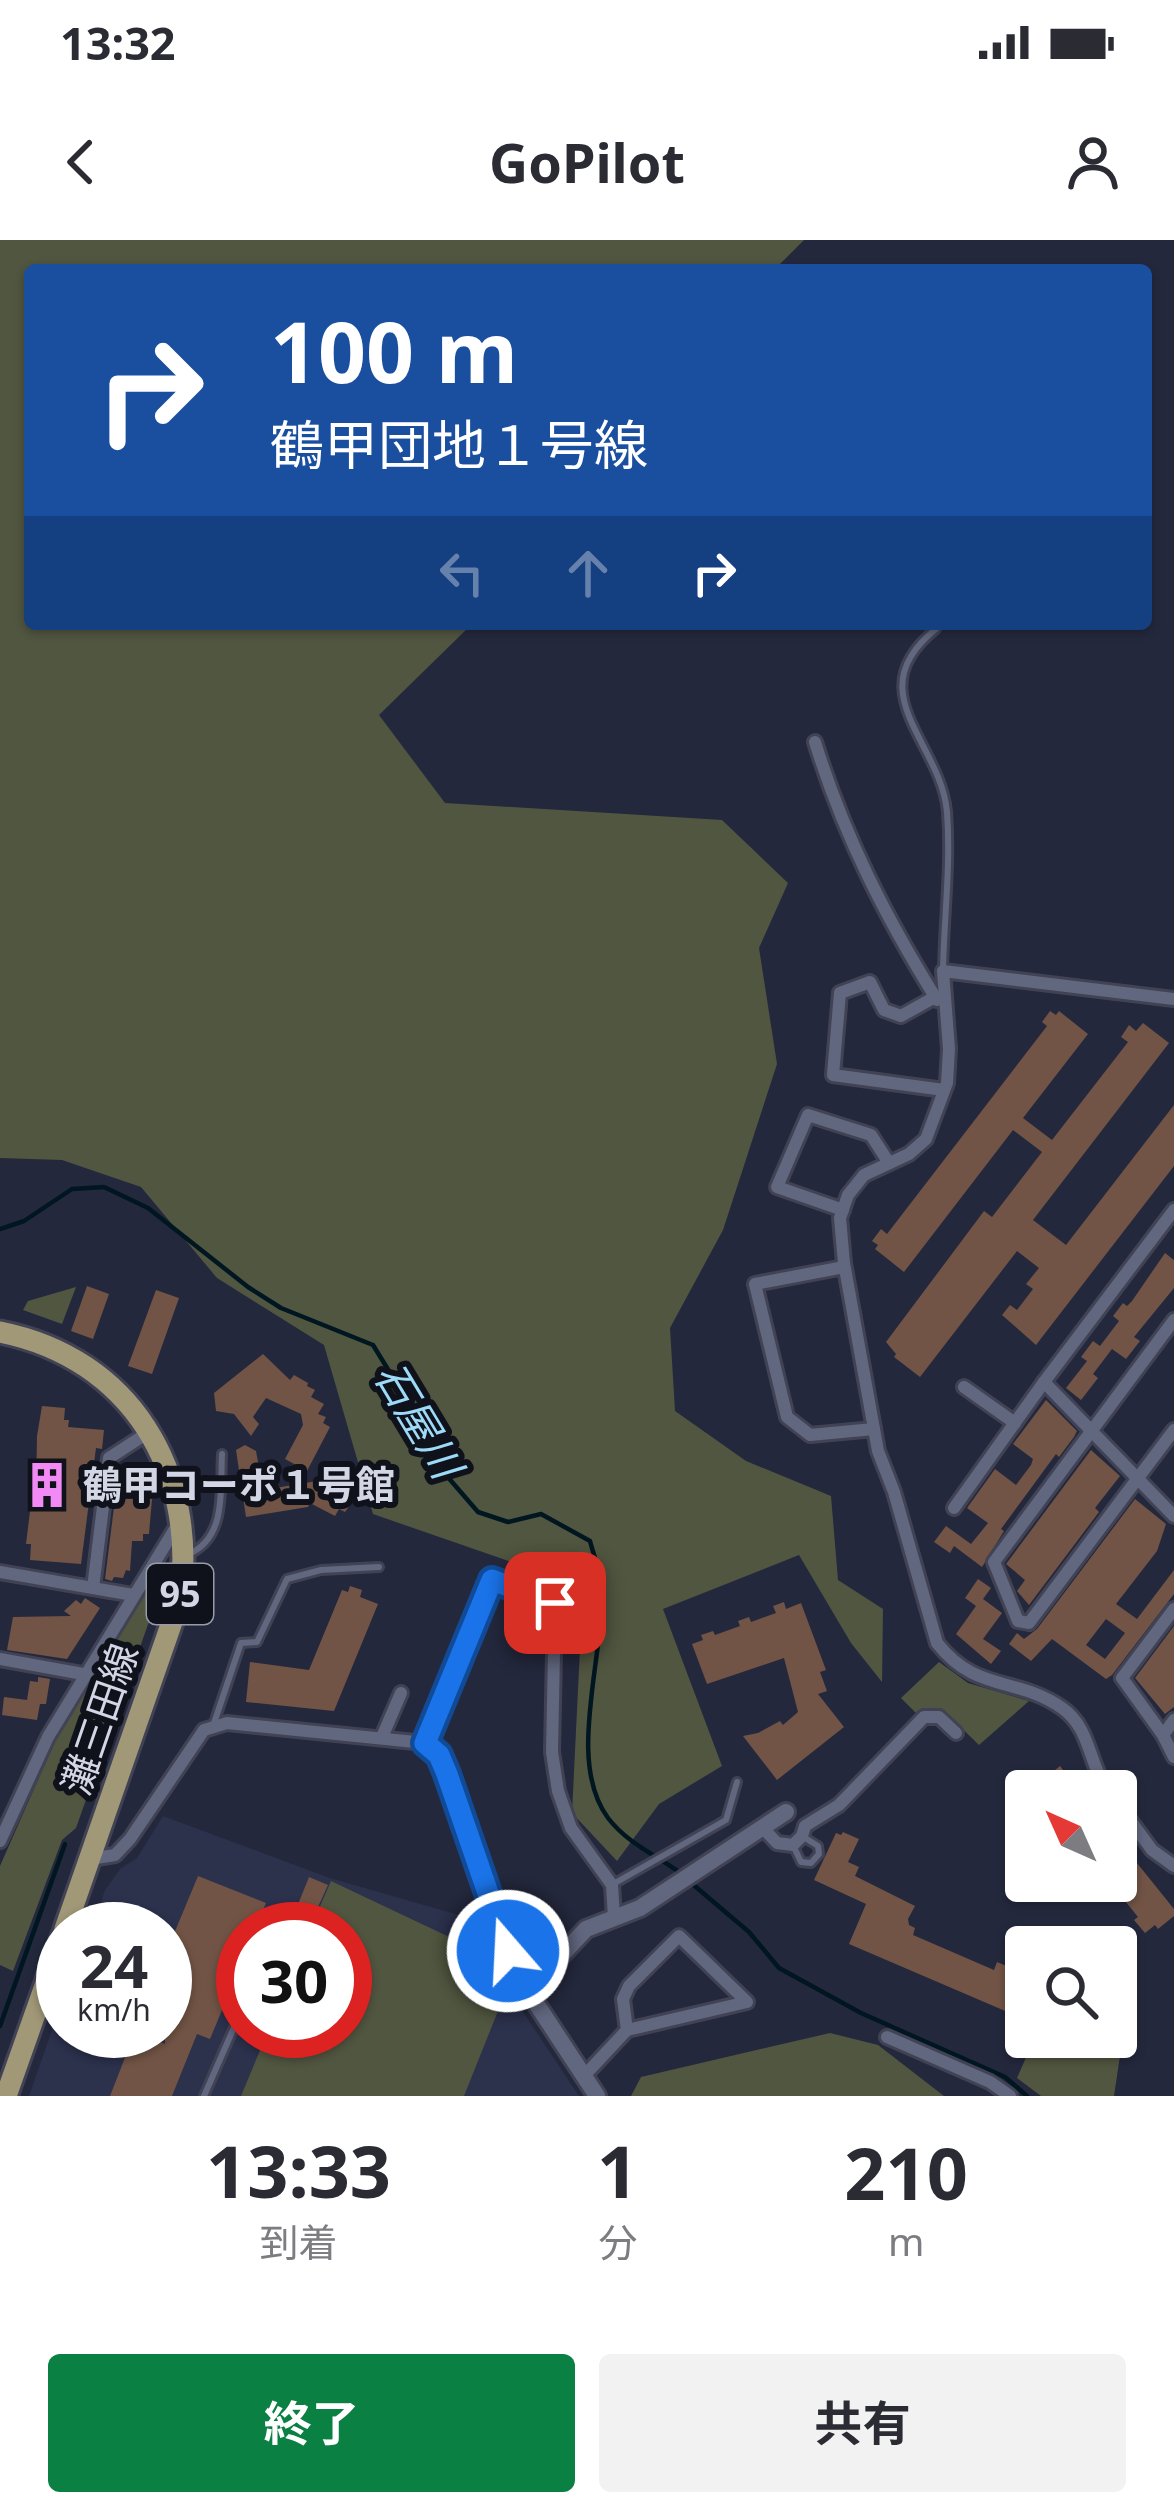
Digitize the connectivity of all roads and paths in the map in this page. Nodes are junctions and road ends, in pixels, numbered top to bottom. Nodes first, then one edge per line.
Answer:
1 (935, 630) edge
2 (815, 742) dead end
3 (943, 971) junction
4 (935, 997) junction
5 (1174, 998) edge
6 (946, 1014) junction
7 (944, 1090) junction
8 (889, 1163) junction
9 (843, 1210) junction
10 (1174, 1210) edge
11 (844, 1268) junction
12 (1174, 1320) edge
13 (0, 1332) edge
14 (1044, 1382) junction
15 (964, 1387) dead end
16 (1015, 1423) junction
17 (874, 1429) junction
18 (1174, 1430) edge
19 (1092, 1431) junction
20 (150, 1432) junction
21 (222, 1454) dead end
22 (1137, 1479) junction
23 (954, 1508) dead end
24 (1174, 1516) edge
25 (182, 1517) junction
26 (186, 1556) junction
27 (379, 1567) dead end
28 (0, 1572) edge
29 (93, 1588) junction
30 (133, 1595) junction
31 (1174, 1609) edge
32 (0, 1659) edge
33 (83, 1674) junction
34 (401, 1693) dead end
35 (1174, 1720) edge
36 (213, 1726) junction
37 (956, 1733) dead end
38 (1163, 1735) junction
39 (382, 1737) junction
40 (425, 1743) junction
41 (1174, 1757) edge
42 (1100, 1770) edge
43 (736, 1782) dead end
44 (786, 1812) dead end
45 (726, 1820) junction
46 (4, 1822) edge
47 (763, 1828) junction
48 (1137, 1829) edge
49 (0, 1841) edge
50 (736, 1845) junction
51 (90, 1859) junction
52 (1174, 1866) edge
53 (611, 1885) junction
54 (75, 1902) edge
55 (620, 1916) junction
56 (528, 1991) junction
57 (36, 2011) edge
58 (627, 2030) junction
59 (887, 2037) dead end
60 (221, 2058) edge
61 (584, 2076) junction
62 (6, 2096) edge
63 (204, 2096) edge
64 (597, 2096) edge
65 (1010, 2096) edge

1 - 3 lane
2 - 4 street
3 - 5 street
3 - 6 street
4 - 6 street
4 - 7 street
6 - 7 street
7 - 8 street
8 - 9 street
8 - 9 street
9 - 11 street
10 - 14 street
11 - 17 street
11 - 17 street
12 - 19 street
13 - 20 main road, 灘三田線 / 95
14 - 16 street
14 - 19 street
15 - 16 street
16 - 23 street
17 - 42 street
18 - 22 street
19 - 22 street
19 - 22 street
20 - 25 main road, 灘三田線 / 95
20 - 29 street
21 - 26 lane
22 - 24 street
25 - 26 main road, 灘三田線 / 95
25 - 30 street
26 - 51 main road, 灘三田線 / 95
27 - 36 lane
28 - 29 street
29 - 30 street
30 - 33 street
31 - 38 street
32 - 33 street
33 - 46 street
34 - 39 street
35 - 38 street
36 - 39 street
36 - 51 street
37 - 47 street
38 - 41 street
39 - 40 street
40 - 53 street
40 - 56 street
43 - 45 lane
44 - 47 street
45 - 50 lane
45 - 53 lane
46 - 49 street
47 - 50 street
48 - 52 street
50 - 55 street
51 - 54 main road, 灘三田線 / 95
53 - 55 street
55 - 56 street
56 - 61 street
57 - 62 main road, 灘三田線 / 95
58 - 58 street
58 - 61 street
59 - 65 street
60 - 63 lane
61 - 64 street

